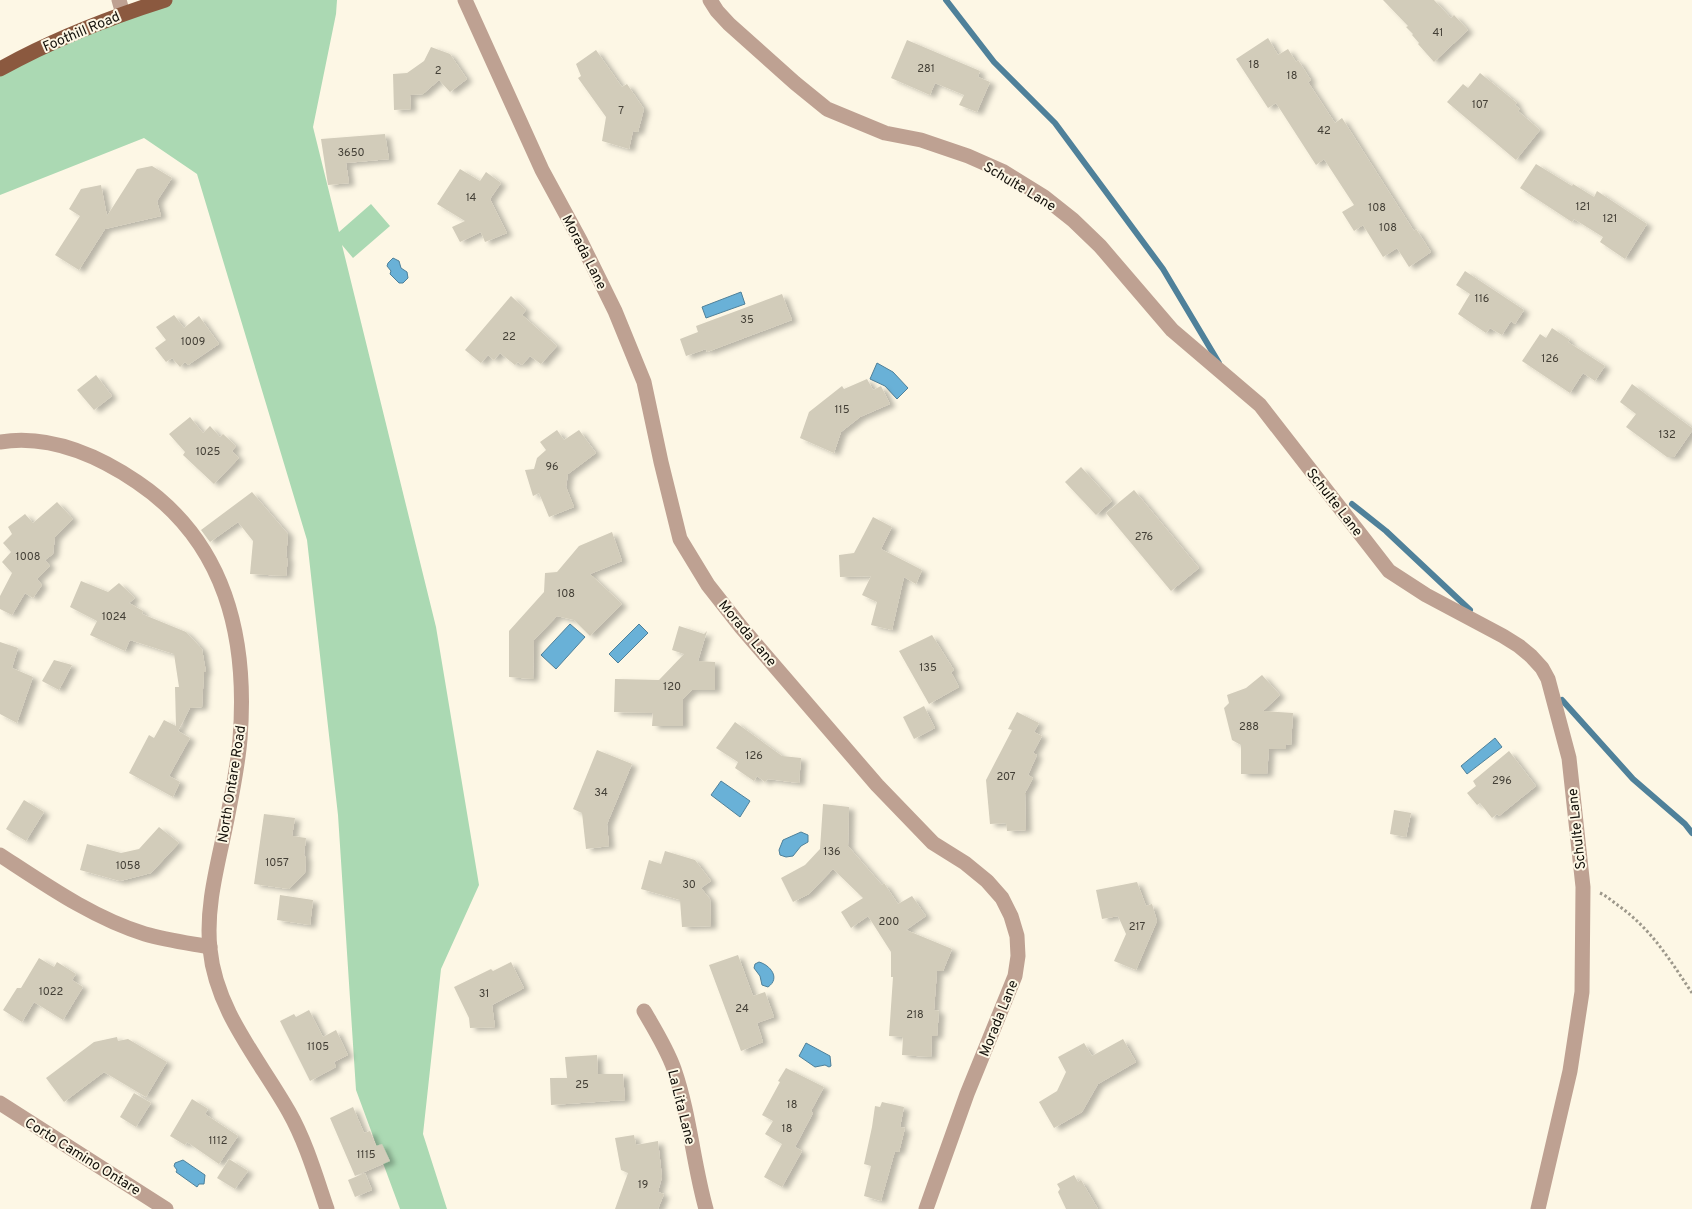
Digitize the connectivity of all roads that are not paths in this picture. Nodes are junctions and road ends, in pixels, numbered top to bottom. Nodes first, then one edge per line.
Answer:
1 (165, 0) edge
2 (465, 0) edge
3 (710, 0) edge
4 (121, 7) edge
5 (0, 69) edge
6 (0, 442) edge
7 (0, 855) edge
8 (210, 947) junction
9 (644, 1011) dead end
10 (0, 1103) edge
11 (166, 1209) edge
12 (327, 1209) edge
13 (706, 1209) edge
14 (926, 1209) edge
15 (1538, 1209) edge

1 - 4 main road, Foothill Road
2 - 14 street, Morada Lane
3 - 15 street, Schulte Lane
4 - 5 main road, Foothill Road
6 - 8 street, North Ontare Road
7 - 8 street
8 - 12 street, North Ontare Road
9 - 13 street, La Lita Lane
10 - 11 street, Corto Camino Ontare

